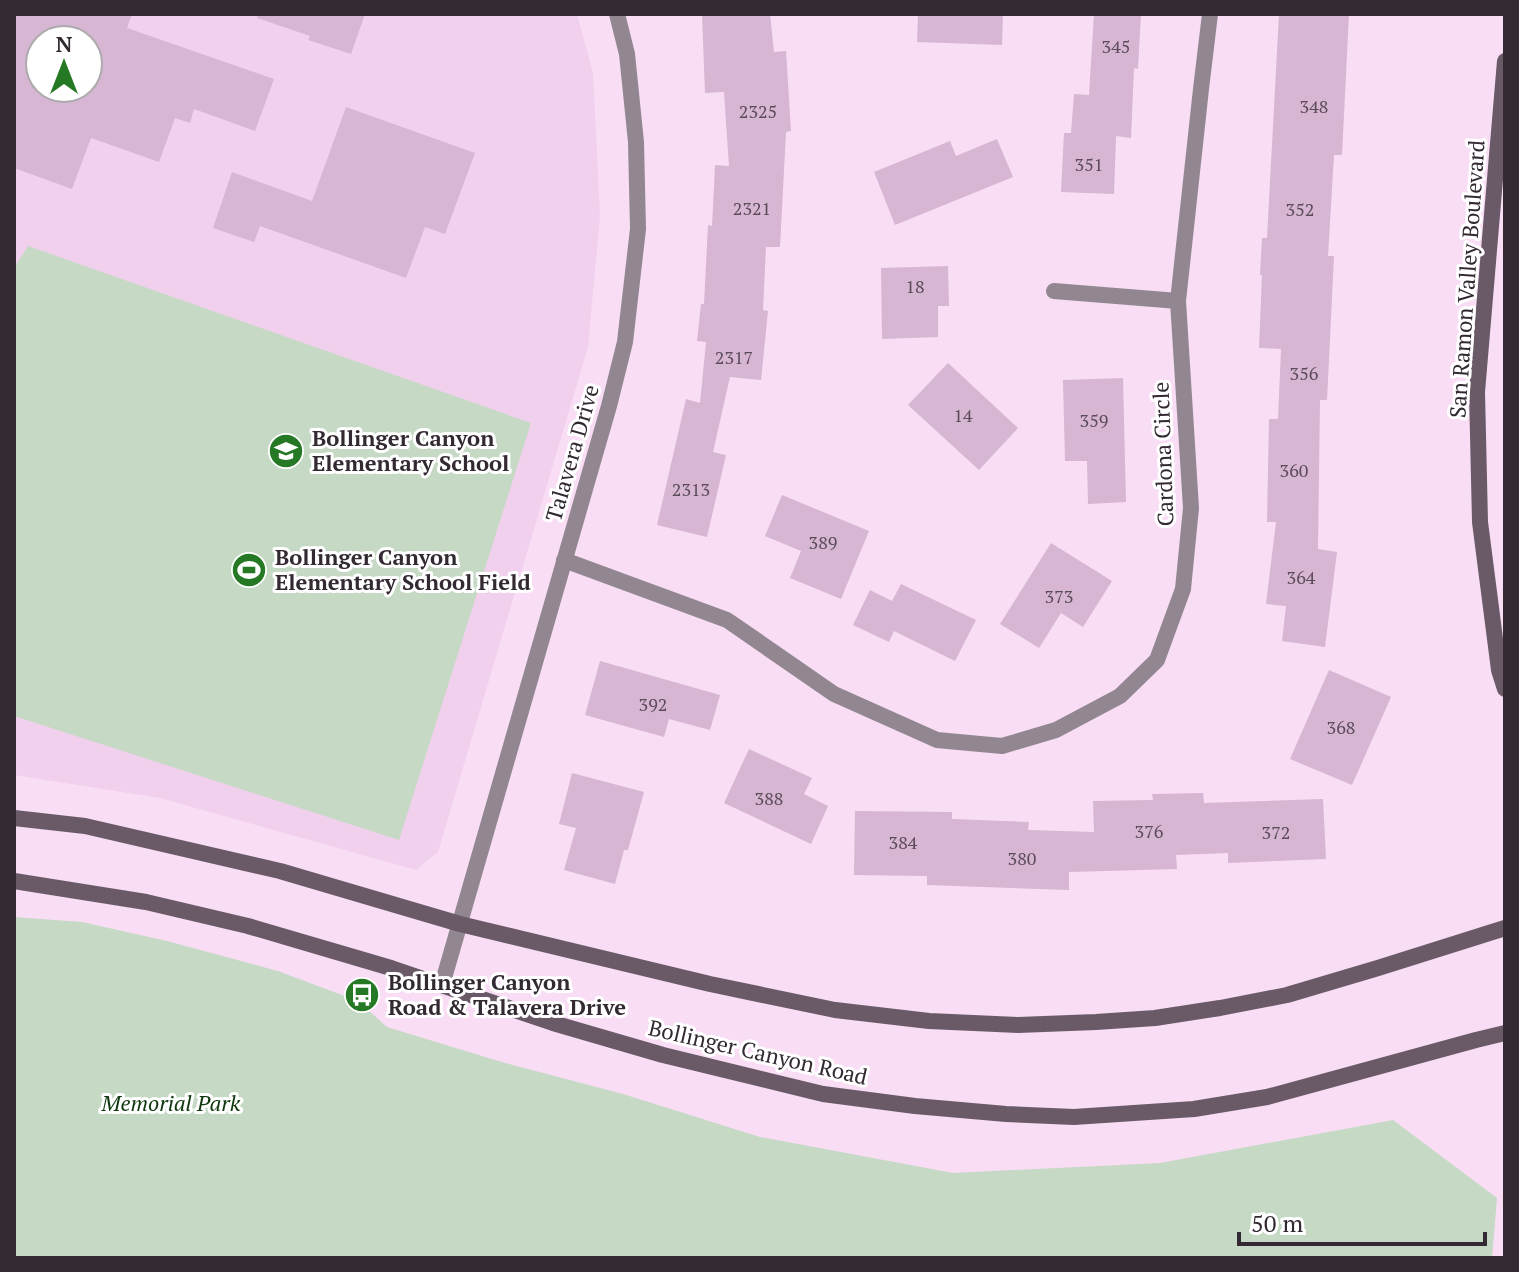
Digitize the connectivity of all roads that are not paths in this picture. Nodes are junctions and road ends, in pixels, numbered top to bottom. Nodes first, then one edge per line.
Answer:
1 (617, 14) edge
2 (1210, 14) edge
3 (1505, 61) edge
4 (1054, 291) dead end
5 (1178, 301) junction
6 (564, 560) junction
7 (1505, 689) edge
8 (14, 818) edge
9 (14, 881) edge
10 (460, 924) junction
11 (1505, 928) edge
12 (442, 985) junction
13 (1505, 1033) edge

1 - 6 street, Talavera Drive
2 - 5 street, Cardona Circle
3 - 7 main road, San Ramon Valley Boulevard
4 - 5 street
5 - 6 street, Cardona Circle
6 - 10 street, Talavera Drive
8 - 10 main road
9 - 12 main road, Bollinger Canyon Road
10 - 11 main road
10 - 12 street, Talavera Drive
12 - 13 main road, Bollinger Canyon Road

